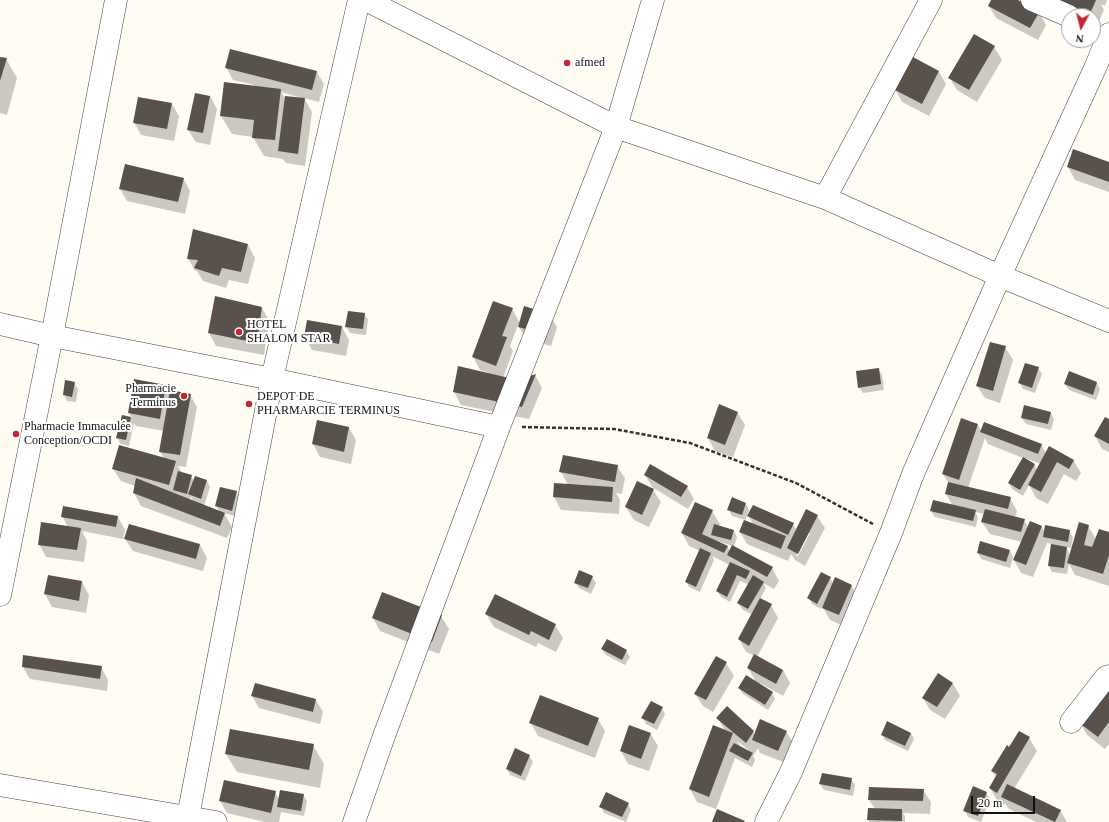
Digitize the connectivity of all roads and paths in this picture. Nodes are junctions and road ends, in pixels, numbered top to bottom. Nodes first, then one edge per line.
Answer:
1 (116, 0) edge
2 (359, 0) edge
3 (366, 0) edge
4 (654, 0) edge
5 (931, 0) edge
6 (1032, 0) edge
7 (1061, 13) edge
8 (1109, 34) edge
9 (1103, 69) edge
10 (616, 126) junction
11 (825, 198) junction
12 (1000, 276) junction
13 (1109, 321) edge
14 (0, 324) edge
15 (52, 336) junction
16 (272, 379) junction
17 (499, 427) junction
18 (891, 533) junction
19 (0, 594) edge
20 (1109, 676) edge
21 (1071, 722) dead end
22 (0, 786) edge
23 (187, 820) edge
24 (216, 822) edge
25 (354, 822) edge
26 (766, 822) edge

1 - 15 street
2 - 16 street
3 - 10 street
4 - 10 street
5 - 11 street
6 - 7 street
8 - 9 street
9 - 12 street
10 - 11 street
10 - 17 street
11 - 12 street
12 - 13 street
12 - 18 street
14 - 15 street
15 - 16 street
15 - 19 street
16 - 17 street
16 - 23 street
17 - 18 path
17 - 25 street
18 - 26 street
20 - 21 street
22 - 23 street
23 - 24 street

